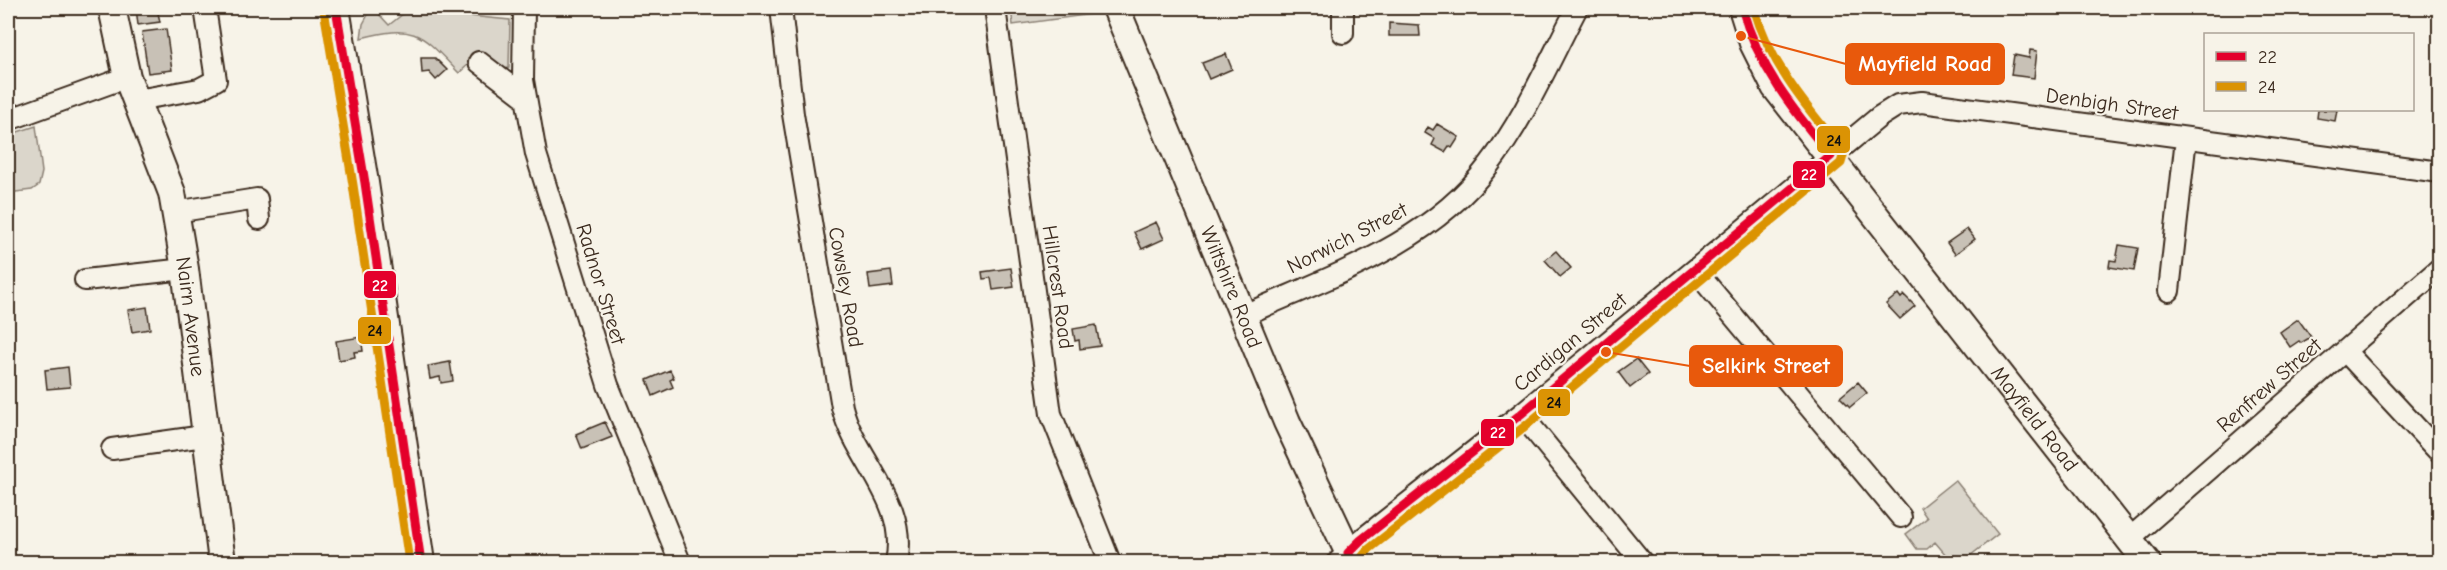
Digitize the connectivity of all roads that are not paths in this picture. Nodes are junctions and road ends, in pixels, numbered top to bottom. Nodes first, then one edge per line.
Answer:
1 (112, 8) edge
2 (205, 8) edge
3 (336, 8) edge
4 (524, 8) edge
5 (781, 8) edge
6 (995, 8) edge
7 (1116, 8) edge
8 (1342, 8) edge
9 (1577, 8) edge
10 (1742, 8) edge
11 (1342, 33) dead end
12 (479, 62) dead end
13 (127, 77) junction
14 (526, 98) junction
15 (137, 100) junction
16 (8, 120) edge
17 (2186, 138) junction
18 (1831, 156) junction
19 (2439, 172) edge
20 (175, 212) junction
21 (259, 219) dead end
22 (2439, 268) edge
23 (184, 269) junction
24 (1695, 270) junction
25 (85, 280) dead end
26 (2169, 291) dead end
27 (1242, 316) junction
28 (2345, 351) junction
29 (1521, 414) junction
30 (204, 436) junction
31 (112, 449) dead end
32 (2439, 453) edge
33 (1901, 517) dead end
34 (2129, 539) junction
35 (1346, 559) edge
36 (222, 562) edge
37 (421, 562) edge
38 (680, 562) edge
39 (896, 562) edge
40 (1110, 562) edge
41 (1642, 562) edge
42 (2147, 562) edge

1 - 13 street, Nairn Avenue
2 - 15 street
3 - 37 street
4 - 14 street, Radnor Street
5 - 39 street, Cowsley Road
6 - 40 street, Hillcrest Road
7 - 27 street, Wiltshire Road
8 - 11 street
9 - 27 street, Norwich Street
10 - 18 street, Mayfield Road
12 - 14 street
13 - 15 street, Nairn Avenue
13 - 16 street
14 - 38 street, Radnor Street
15 - 20 street, Nairn Avenue
17 - 18 street, Denbigh Street
17 - 19 street, Denbigh Street
17 - 26 street
18 - 24 street, Cardigan Street
18 - 34 street, Mayfield Road
20 - 21 street
20 - 23 street, Nairn Avenue
22 - 28 street, Renfrew Street
23 - 25 street
23 - 30 street, Nairn Avenue
24 - 29 street, Cardigan Street
24 - 33 street
27 - 35 street, Wiltshire Road
28 - 32 street
28 - 34 street, Renfrew Street
29 - 35 street, Cardigan Street
29 - 41 street
30 - 31 street
30 - 36 street, Nairn Avenue
34 - 42 street, Mayfield Road

